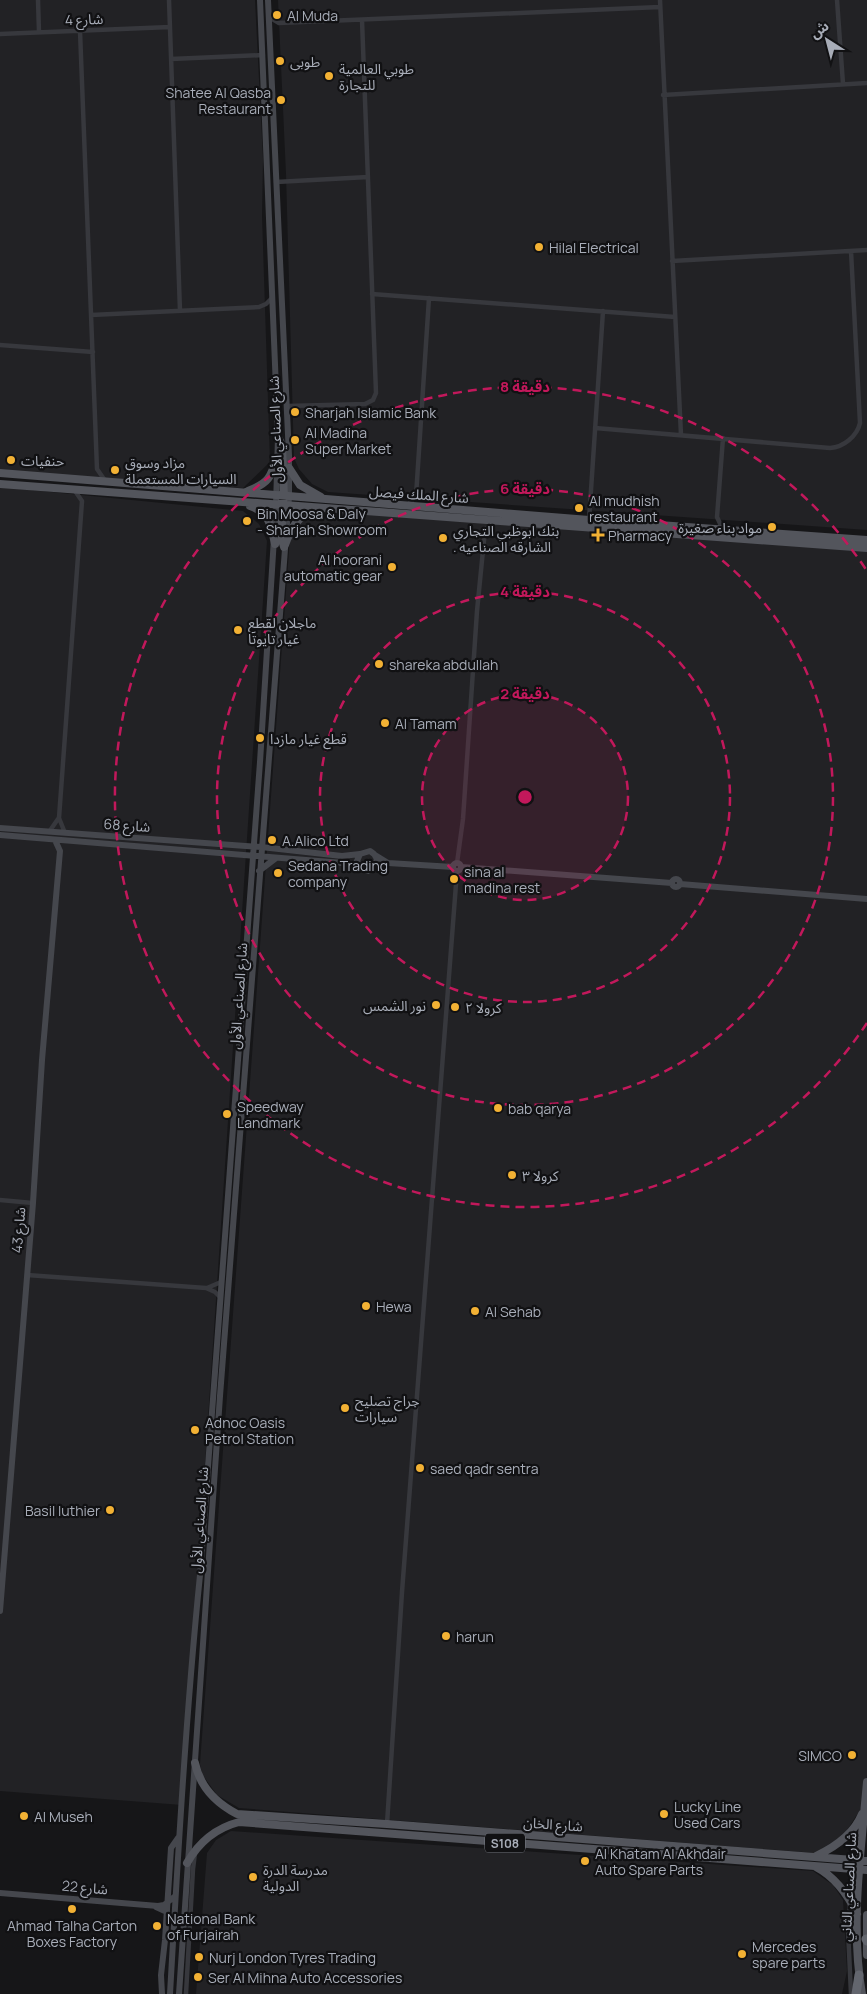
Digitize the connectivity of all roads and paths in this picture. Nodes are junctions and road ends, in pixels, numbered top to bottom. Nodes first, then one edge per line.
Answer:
1 (38, 0) edge
2 (168, 0) edge
3 (260, 0) edge
4 (268, 0) edge
5 (660, 0) edge
6 (837, 0) edge
7 (660, 7) junction
8 (268, 16) junction
9 (362, 20) junction
10 (279, 23) junction
11 (170, 28) junction
12 (80, 31) junction
13 (39, 32) junction
14 (269, 32) junction
15 (0, 34) edge
16 (263, 55) junction
17 (171, 59) junction
18 (867, 83) edge
19 (843, 84) junction
20 (664, 95) junction
21 (368, 177) junction
22 (276, 182) junction
23 (867, 250) edge
24 (851, 251) junction
25 (672, 261) junction
26 (372, 294) junction
27 (272, 298) junction
28 (429, 298) junction
29 (259, 307) junction
30 (180, 311) junction
31 (603, 311) junction
32 (91, 314) junction
33 (273, 314) junction
34 (675, 317) junction
35 (0, 346) edge
36 (93, 352) junction
37 (287, 406) junction
38 (595, 428) junction
39 (681, 435) junction
40 (278, 436) junction
41 (723, 438) junction
42 (277, 456) junction
43 (289, 468) junction
44 (97, 469) junction
45 (0, 474) edge
46 (62, 479) junction
47 (88, 482) junction
48 (106, 482) junction
49 (0, 484) edge
50 (42, 487) junction
51 (74, 490) junction
52 (94, 491) junction
53 (246, 492) junction
54 (283, 496) junction
55 (416, 496) junction
56 (325, 499) junction
57 (82, 502) junction
58 (239, 502) junction
59 (283, 506) junction
60 (407, 506) junction
61 (424, 507) junction
62 (318, 509) junction
63 (717, 516) junction
64 (476, 519) junction
65 (495, 520) junction
66 (589, 520) junction
67 (708, 529) junction
68 (485, 530) junction
69 (722, 530) junction
70 (867, 540) edge
71 (275, 544) junction
72 (284, 547) junction
73 (867, 548) edge
74 (59, 818) junction
75 (0, 828) edge
76 (254, 830) junction
77 (49, 832) junction
78 (65, 833) junction
79 (0, 835) edge
80 (262, 837) junction
81 (55, 840) junction
82 (67, 840) junction
83 (238, 845) junction
84 (253, 847) junction
85 (261, 847) junction
86 (275, 849) junction
87 (60, 851) junction
88 (236, 854) junction
89 (360, 854) junction
90 (252, 856) junction
91 (260, 856) junction
92 (375, 856) junction
93 (276, 858) junction
94 (388, 863) junction
95 (360, 867) junction
96 (457, 867) junction
97 (374, 868) junction
98 (251, 869) junction
99 (259, 871) junction
100 (867, 899) edge
101 (0, 1200) edge
102 (33, 1202) junction
103 (27, 1275) junction
104 (221, 1282) junction
105 (206, 1288) junction
106 (220, 1297) junction
107 (0, 1610) edge
108 (195, 1763) junction
109 (867, 1782) edge
110 (865, 1808) junction
111 (238, 1818) junction
112 (387, 1824) junction
113 (179, 1837) junction
114 (197, 1848) junction
115 (864, 1852) edge
116 (816, 1856) junction
117 (864, 1861) edge
118 (188, 1863) junction
119 (812, 1865) junction
120 (863, 1874) edge
121 (0, 1895) edge
122 (174, 1897) junction
123 (168, 1902) junction
124 (850, 1902) junction
125 (167, 1912) junction
126 (858, 1915) junction
127 (867, 1915) edge
128 (867, 1936) edge
129 (867, 1955) edge
130 (182, 1957) junction
131 (188, 1967) junction
132 (859, 1975) junction
133 (162, 1994) edge
134 (170, 1994) edge
135 (179, 1994) edge
136 (186, 1994) edge
137 (851, 1994) edge
138 (856, 1994) edge
139 (862, 1994) edge

1 - 13 street
2 - 11 street
3 - 16 main road, شارع الصناعي الأول
4 - 8 main road, شارع الصناعي الأول
5 - 7 street
6 - 19 street
7 - 9 street
7 - 20 street
8 - 10 street
8 - 14 main road, شارع الصناعي الأول
9 - 10 street
9 - 21 street
10 - 14 street
11 - 12 street, شارع 4
11 - 17 street
12 - 13 street, شارع 4
12 - 32 street
13 - 15 street, شارع 4
14 - 22 main road, شارع الصناعي الأول
16 - 17 street
16 - 27 main road, شارع الصناعي الأول
17 - 30 street
18 - 19 street
19 - 20 street
20 - 25 street
21 - 22 street
21 - 26 street
22 - 37 main road, شارع الصناعي الأول
23 - 24 street
24 - 25 street
24 - 41 street
25 - 34 street
26 - 28 street
26 - 37 street
27 - 29 street
27 - 33 main road, شارع الصناعي الأول
28 - 31 street
28 - 55 street
29 - 30 street
29 - 33 street
30 - 32 street
31 - 34 street
31 - 38 street
32 - 36 street
33 - 40 main road, شارع الصناعي الأول
34 - 39 street
35 - 36 street
36 - 44 street
37 - 43 main road, شارع الصناعي الأول
38 - 39 street
38 - 66 street
39 - 41 street
40 - 42 main road, شارع الصناعي الأول
40 - 54 main road
41 - 63 street
42 - 53 main road
42 - 54 main road, شارع الصناعي الأول
43 - 54 main road, شارع الصناعي الأول
43 - 56 main road
44 - 47 street
44 - 48 street
45 - 46 main road, شارع الملك فيصل
46 - 47 main road, شارع الملك فيصل
46 - 50 main road
47 - 48 main road, شارع الملك فيصل
48 - 53 main road, شارع الملك فيصل
49 - 50 main road, شارع الملك فيصل
50 - 51 main road, شارع الملك فيصل
51 - 52 main road, شارع الملك فيصل
51 - 57 street
52 - 57 street
52 - 58 main road, شارع الملك فيصل
53 - 54 main road, شارع الملك فيصل
54 - 56 main road, شارع الملك فيصل
54 - 59 main road
54 - 59 main road, شارع الصناعي الأول
55 - 60 street
55 - 61 street
56 - 60 main road, شارع الملك فيصل
57 - 74 street
58 - 59 main road, شارع الملك فيصل
58 - 71 main road
59 - 62 main road, شارع الملك فيصل
59 - 71 main road, شارع الصناعي الأول
59 - 72 main road
60 - 61 main road, شارع الملك فيصل
61 - 66 main road, شارع الملك فيصل
62 - 64 main road, شارع الملك فيصل
62 - 72 main road
63 - 67 street
63 - 69 street
64 - 65 main road, شارع الملك فيصل
64 - 68 street
65 - 68 street
65 - 73 main road, شارع الملك فيصل
66 - 67 main road, شارع الملك فيصل
67 - 69 main road, شارع الملك فيصل
68 - 96 street
69 - 70 main road, شارع الملك فيصل
71 - 76 main road, شارع الصناعي الأول
72 - 80 main road, شارع الصناعي الأول
74 - 77 street
74 - 78 street
75 - 77 main road, شارع 68
76 - 83 main road
76 - 84 main road, شارع الصناعي الأول
77 - 78 main road, شارع 68
78 - 83 main road, شارع 68
79 - 81 main road, شارع 68
80 - 85 main road, شارع الصناعي الأول
80 - 86 main road
81 - 82 main road, شارع 68
81 - 87 main road, شارع 43
82 - 87 main road, شارع 43
82 - 88 main road, شارع 68
83 - 84 main road, شارع 68
84 - 85 main road, شارع 68
84 - 90 main road, شارع الصناعي الأول
85 - 86 main road, شارع 68
85 - 91 main road, شارع الصناعي الأول
86 - 89 main road, شارع 68
87 - 102 main road, شارع 43
88 - 90 main road, شارع 68
88 - 98 main road
89 - 92 main road
89 - 95 main road
90 - 91 main road, شارع 68
90 - 98 main road, شارع الصناعي الأول
91 - 93 main road, شارع 68
91 - 99 main road, شارع الصناعي الأول
92 - 94 main road
92 - 97 main road
93 - 95 main road, شارع 68
93 - 99 main road
94 - 96 main road
94 - 97 main road
95 - 97 main road
96 - 100 main road
96 - 112 street
98 - 104 main road, شارع الصناعي الأول
99 - 108 main road, شارع الصناعي الأول
101 - 102 street
102 - 103 main road, شارع 43
103 - 105 street
103 - 107 main road, شارع 43
104 - 105 street
104 - 106 main road, شارع الصناعي الأول
105 - 106 street
106 - 113 main road, شارع الصناعي الأول
108 - 111 main road
108 - 118 main road, شارع الصناعي الأول
109 - 110 main road, شارع الصناعي الثاني
110 - 115 main road, شارع الصناعي الثاني
110 - 116 main road
111 - 112 main road, شارع الخان / S108
111 - 114 main road
111 - 119 main road, شارع الخان / S108
112 - 116 main road, شارع الخان / S108
113 - 122 main road, شارع الصناعي الأول
113 - 123 main road
114 - 118 main road
114 - 131 street
115 - 117 main road, شارع الصناعي الثاني
116 - 117 main road, شارع الخان / S108
117 - 120 main road, شارع الصناعي الثاني
118 - 130 main road, شارع الصناعي الأول
119 - 120 main road, شارع الخان / S108
119 - 124 main road
120 - 126 main road, شارع الصناعي الثاني
121 - 123 main road, شارع 22
121 - 125 main road, شارع 22
122 - 123 main road
122 - 134 main road, شارع الصناعي الأول
123 - 125 main road
124 - 126 main road
124 - 137 street, شارع الصناعي الثاني
125 - 133 main road
126 - 132 main road, شارع الصناعي الثاني
127 - 128 main road, شارع الصناعي الثاني
128 - 129 main road, شارع الصناعي الثاني
130 - 131 main road
130 - 135 main road, شارع الصناعي الأول
131 - 136 street
132 - 138 highway
132 - 139 main road, شارع الصناعي الثاني

